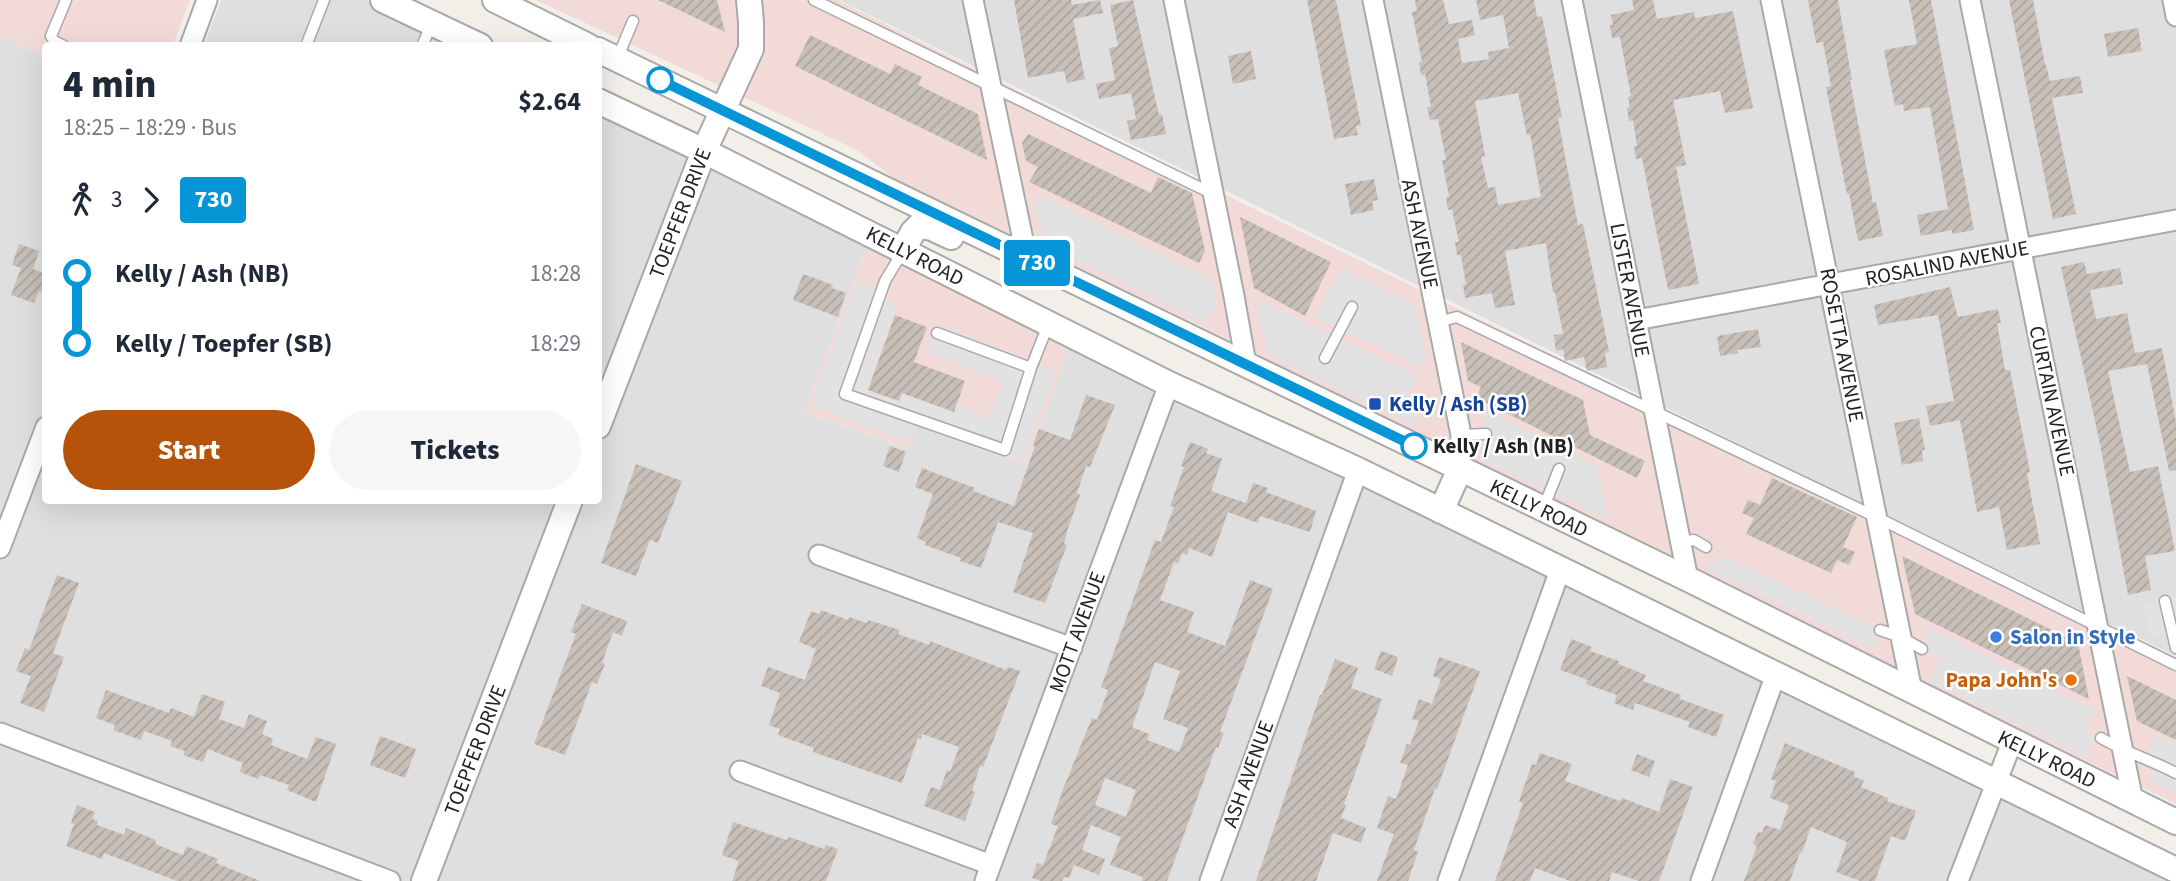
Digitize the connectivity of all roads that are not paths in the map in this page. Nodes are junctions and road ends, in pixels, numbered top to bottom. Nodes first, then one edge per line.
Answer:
1 (66, 0) edge
2 (207, 0) edge
3 (324, 0) edge
4 (383, 0) edge
5 (495, 0) edge
6 (748, 0) edge
7 (814, 0) edge
8 (973, 0) edge
9 (1174, 0) edge
10 (1373, 0) edge
11 (1572, 0) edge
12 (1771, 0) edge
13 (1970, 0) edge
14 (2173, 0) edge
15 (2176, 16) edge
16 (633, 21) dead end
17 (427, 34) edge
18 (56, 42) edge
19 (191, 42) edge
20 (308, 42) edge
21 (462, 42) edge
22 (581, 42) edge
23 (608, 55) edge
24 (991, 87) junction
25 (602, 104) edge
26 (723, 109) junction
27 (704, 151) junction
28 (1213, 194) junction
29 (2176, 220) edge
30 (2021, 249) junction
31 (903, 250) junction
32 (1020, 256) junction
33 (1830, 284) junction
34 (1352, 307) dead end
35 (1636, 320) junction
36 (1438, 322) junction
37 (1048, 323) junction
38 (937, 333) dead end
39 (1325, 358) dead end
40 (1246, 364) junction
41 (1031, 368) junction
42 (1168, 384) junction
43 (1654, 410) junction
44 (602, 416) edge
45 (1486, 434) dead end
46 (1461, 435) junction
47 (42, 438) edge
48 (1460, 469) junction
49 (1559, 469) dead end
50 (1357, 470) junction
51 (568, 504) edge
52 (1543, 510) junction
53 (1441, 511) junction
54 (1876, 517) junction
55 (1681, 542) junction
56 (1706, 547) dead end
57 (0, 548) edge
58 (819, 555) dead end
59 (1560, 570) junction
60 (1688, 579) junction
61 (2165, 601) dead end
62 (2098, 626) junction
63 (1880, 630) dead end
64 (1901, 636) junction
65 (1072, 648) junction
66 (2176, 648) edge
67 (1922, 649) dead end
68 (2176, 665) edge
69 (1776, 674) junction
70 (1912, 691) junction
71 (0, 733) edge
72 (2101, 738) dead end
73 (2012, 742) junction
74 (2123, 750) junction
75 (740, 771) dead end
76 (2176, 773) edge
77 (1996, 781) junction
78 (2133, 801) junction
79 (2176, 822) edge
80 (2176, 870) edge
81 (988, 873) edge
82 (390, 881) edge
83 (424, 881) edge
84 (1210, 881) edge
85 (1448, 881) edge
86 (1701, 881) edge
87 (1958, 881) edge

1 - 18 lane
2 - 19 street
3 - 20 lane
4 - 17 street
5 - 22 street
6 - 26 street, TOEPFER DRIVE
7 - 24 lane
8 - 24 street
9 - 28 street
10 - 36 street, ASH AVENUE
11 - 35 street, LISTER AVENUE
12 - 33 street, ROSETTA AVENUE
13 - 30 street, CURTAIN AVENUE
14 - 15 street
16 - 23 lane
17 - 21 street
23 - 26 street, KELLY ROAD
24 - 28 lane
24 - 32 street
25 - 27 street, KELLY ROAD
26 - 27 street, TOEPFER DRIVE
26 - 32 street, KELLY ROAD
27 - 31 street, KELLY ROAD
27 - 44 street, TOEPFER DRIVE
28 - 40 street
29 - 30 street, ROSALIND AVENUE
30 - 33 street, ROSALIND AVENUE
30 - 62 street, CURTAIN AVENUE
31 - 32 street
31 - 37 street, KELLY ROAD
31 - 41 lane
32 - 40 street, KELLY ROAD
33 - 35 street, ROSALIND AVENUE
33 - 54 street, ROSETTA AVENUE
34 - 39 lane
35 - 43 street, LISTER AVENUE
36 - 43 lane
36 - 46 street, ASH AVENUE
37 - 41 lane
37 - 42 street, KELLY ROAD
38 - 41 lane
40 - 48 street, KELLY ROAD
42 - 50 street, KELLY ROAD
42 - 65 street, MOTT AVENUE
43 - 54 lane
43 - 55 street, LISTER AVENUE
45 - 46 lane
46 - 48 street, ASH AVENUE
47 - 57 street
48 - 52 street, KELLY ROAD
48 - 53 street
49 - 52 lane
50 - 53 street, KELLY ROAD
50 - 84 street, ASH AVENUE
51 - 83 street, TOEPFER DRIVE
52 - 60 street, KELLY ROAD
53 - 59 street, KELLY ROAD
54 - 62 lane
54 - 64 street, ROSETTA AVENUE
55 - 56 lane
55 - 60 street, LISTER AVENUE
58 - 65 street
59 - 69 street, KELLY ROAD
59 - 85 street
60 - 70 street, KELLY ROAD
61 - 66 lane
62 - 68 lane
62 - 74 street, CURTAIN AVENUE
63 - 64 lane
64 - 67 lane
64 - 70 street, ROSETTA AVENUE
65 - 81 street, MOTT AVENUE
69 - 77 street, KELLY ROAD
69 - 86 street
70 - 73 street, KELLY ROAD
71 - 82 street
72 - 74 lane
73 - 77 street
73 - 78 street, KELLY ROAD
74 - 76 lane
74 - 78 street, CURTAIN AVENUE
75 - 81 street
77 - 80 street, KELLY ROAD
77 - 87 street
78 - 79 street, KELLY ROAD

